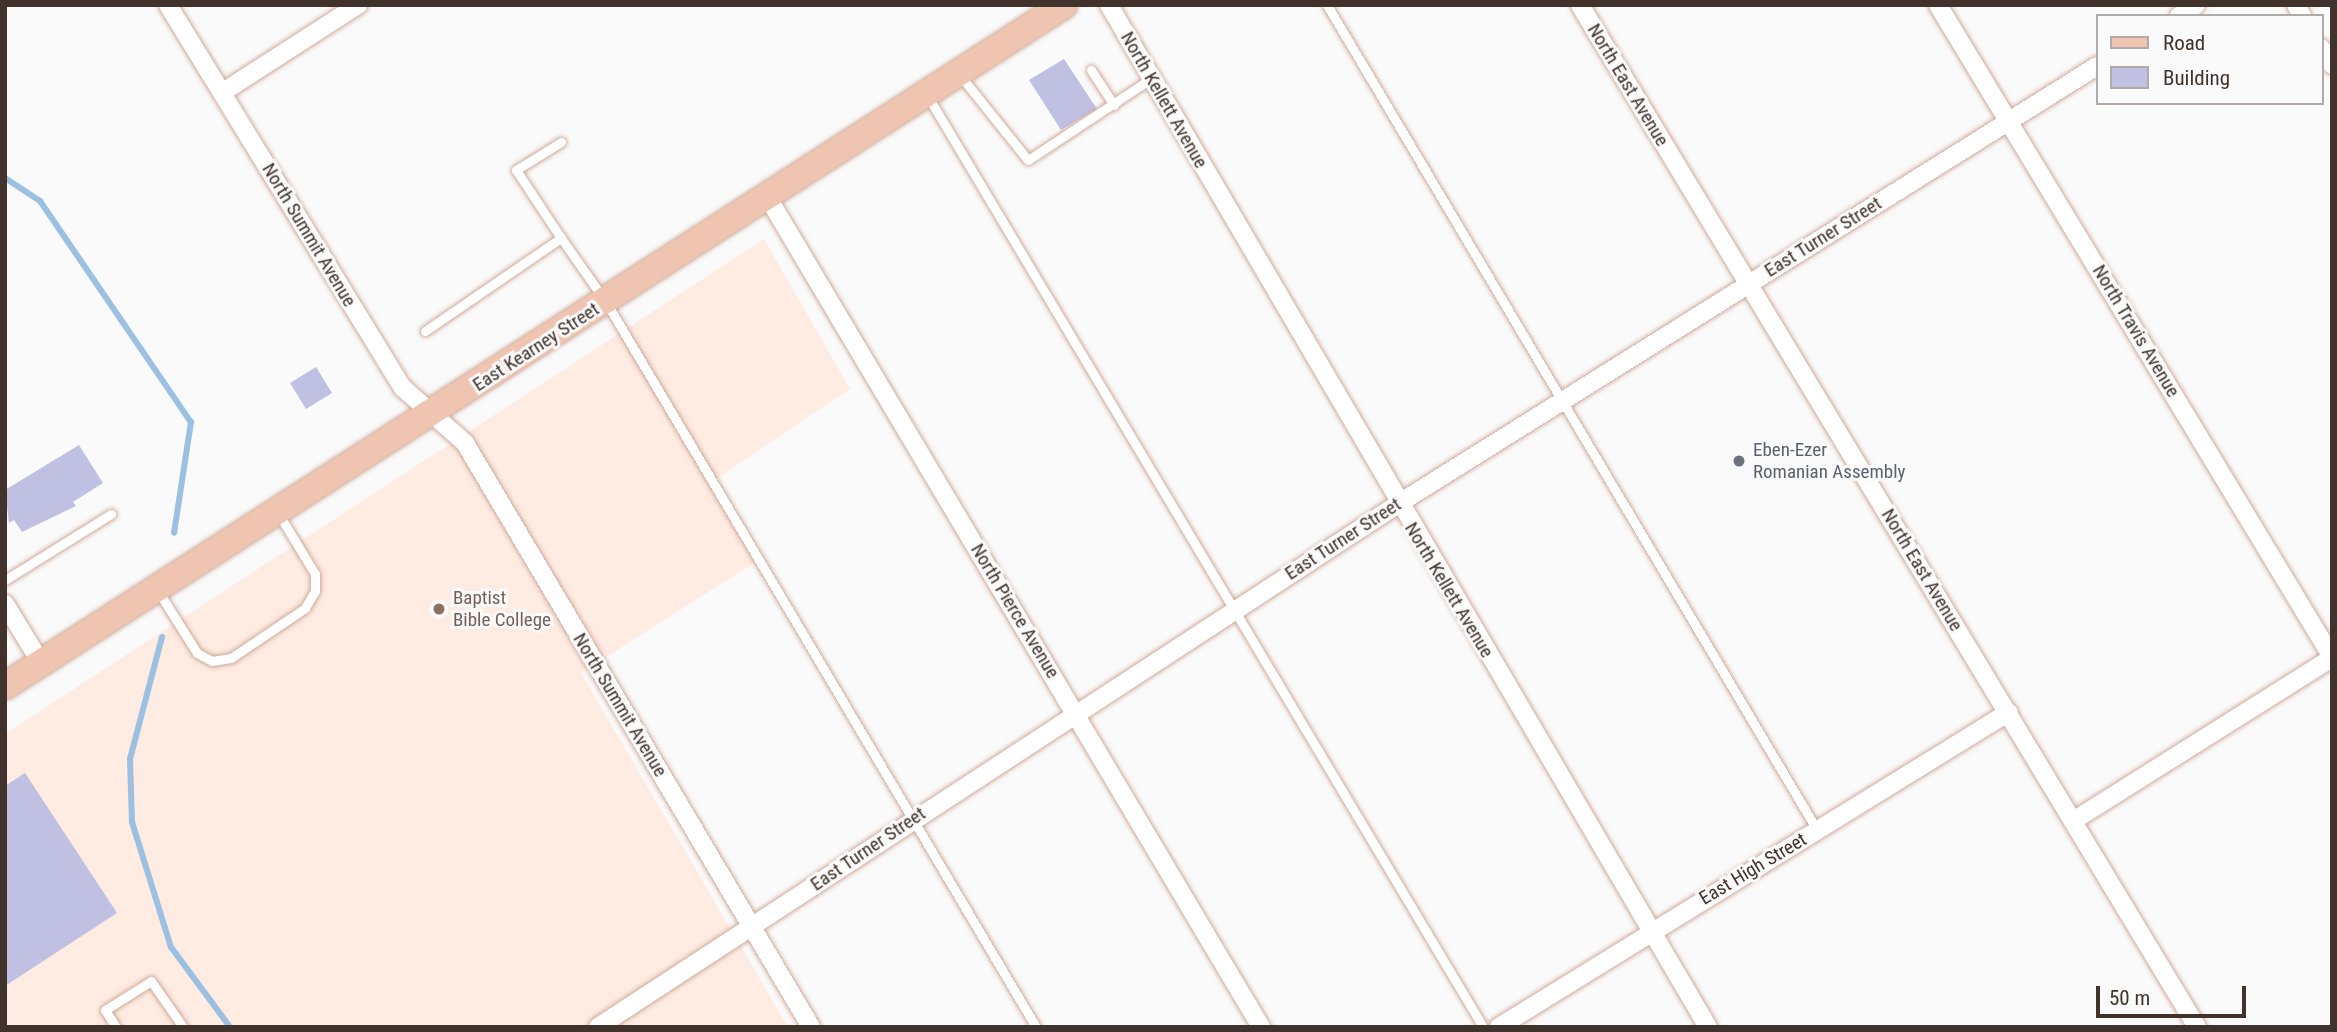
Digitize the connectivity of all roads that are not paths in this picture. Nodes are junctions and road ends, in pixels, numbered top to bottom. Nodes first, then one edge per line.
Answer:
1 (168, 5) edge
2 (358, 5) edge
3 (1064, 5) edge
4 (1110, 5) edge
5 (1327, 5) edge
6 (1580, 5) edge
7 (1938, 5) edge
8 (2096, 67) edge
9 (1091, 70) dead end
10 (958, 73) junction
11 (1152, 78) junction
12 (223, 92) junction
13 (926, 94) junction
14 (1114, 105) junction
15 (2009, 120) junction
16 (561, 142) dead end
17 (767, 196) junction
18 (561, 238) junction
19 (1748, 284) junction
20 (606, 302) junction
21 (425, 331) dead end
22 (1562, 401) junction
23 (435, 413) junction
24 (1398, 504) junction
25 (278, 513) junction
26 (111, 514) dead end
27 (5, 580) edge
28 (157, 589) junction
29 (5, 604) edge
30 (1233, 611) junction
31 (2332, 658) edge
32 (41, 663) junction
33 (5, 686) edge
34 (1076, 712) junction
35 (2009, 712) junction
36 (913, 820) junction
37 (2073, 821) junction
38 (1816, 830) junction
39 (751, 927) junction
40 (1652, 931) junction
41 (116, 1027) edge
42 (183, 1027) edge
43 (598, 1027) edge
44 (811, 1027) edge
45 (1036, 1027) edge
46 (1261, 1027) edge
47 (1483, 1027) edge
48 (1499, 1027) edge
49 (1708, 1027) edge
50 (2197, 1027) edge

1 - 12 street, North Summit Avenue
2 - 12 street
3 - 10 main road, East Kearney Street
4 - 11 street, North Kellett Avenue
5 - 22 lane
6 - 19 street, North East Avenue
7 - 15 street, North Travis Avenue
8 - 15 street, East Turner Street
9 - 14 lane
10 - 13 main road, East Kearney Street
10 - 14 lane
11 - 14 lane
11 - 24 street, North Kellett Avenue
12 - 23 street, North Summit Avenue
13 - 17 main road, East Kearney Street
13 - 30 lane
15 - 19 street, East Turner Street
15 - 31 street, North Travis Avenue
16 - 18 lane
17 - 20 main road, East Kearney Street
17 - 34 street, North Pierce Avenue
18 - 20 lane
18 - 21 lane
19 - 22 street, East Turner Street
19 - 35 street, North East Avenue
20 - 23 main road, East Kearney Street
20 - 36 lane
22 - 24 street, East Turner Street
22 - 38 lane
23 - 25 main road, East Kearney Street
23 - 39 street, North Summit Avenue
24 - 30 street, East Turner Street
24 - 40 street, North Kellett Avenue
25 - 28 main road, East Kearney Street
25 - 28 lane
26 - 27 lane
28 - 32 main road, East Kearney Street
29 - 32 street
30 - 34 street, East Turner Street
30 - 47 lane
31 - 37 street
32 - 33 main road, East Kearney Street
34 - 36 street, East Turner Street
34 - 46 street, North Pierce Avenue
35 - 37 street, North East Avenue
35 - 38 street, East High Street
36 - 39 street, East Turner Street
36 - 45 lane
37 - 50 street, North East Avenue
38 - 40 street, East High Street
39 - 43 street, East Turner Street
39 - 44 street, North Summit Avenue
40 - 48 street, East High Street
40 - 49 street, North Kellett Avenue
41 - 42 lane

